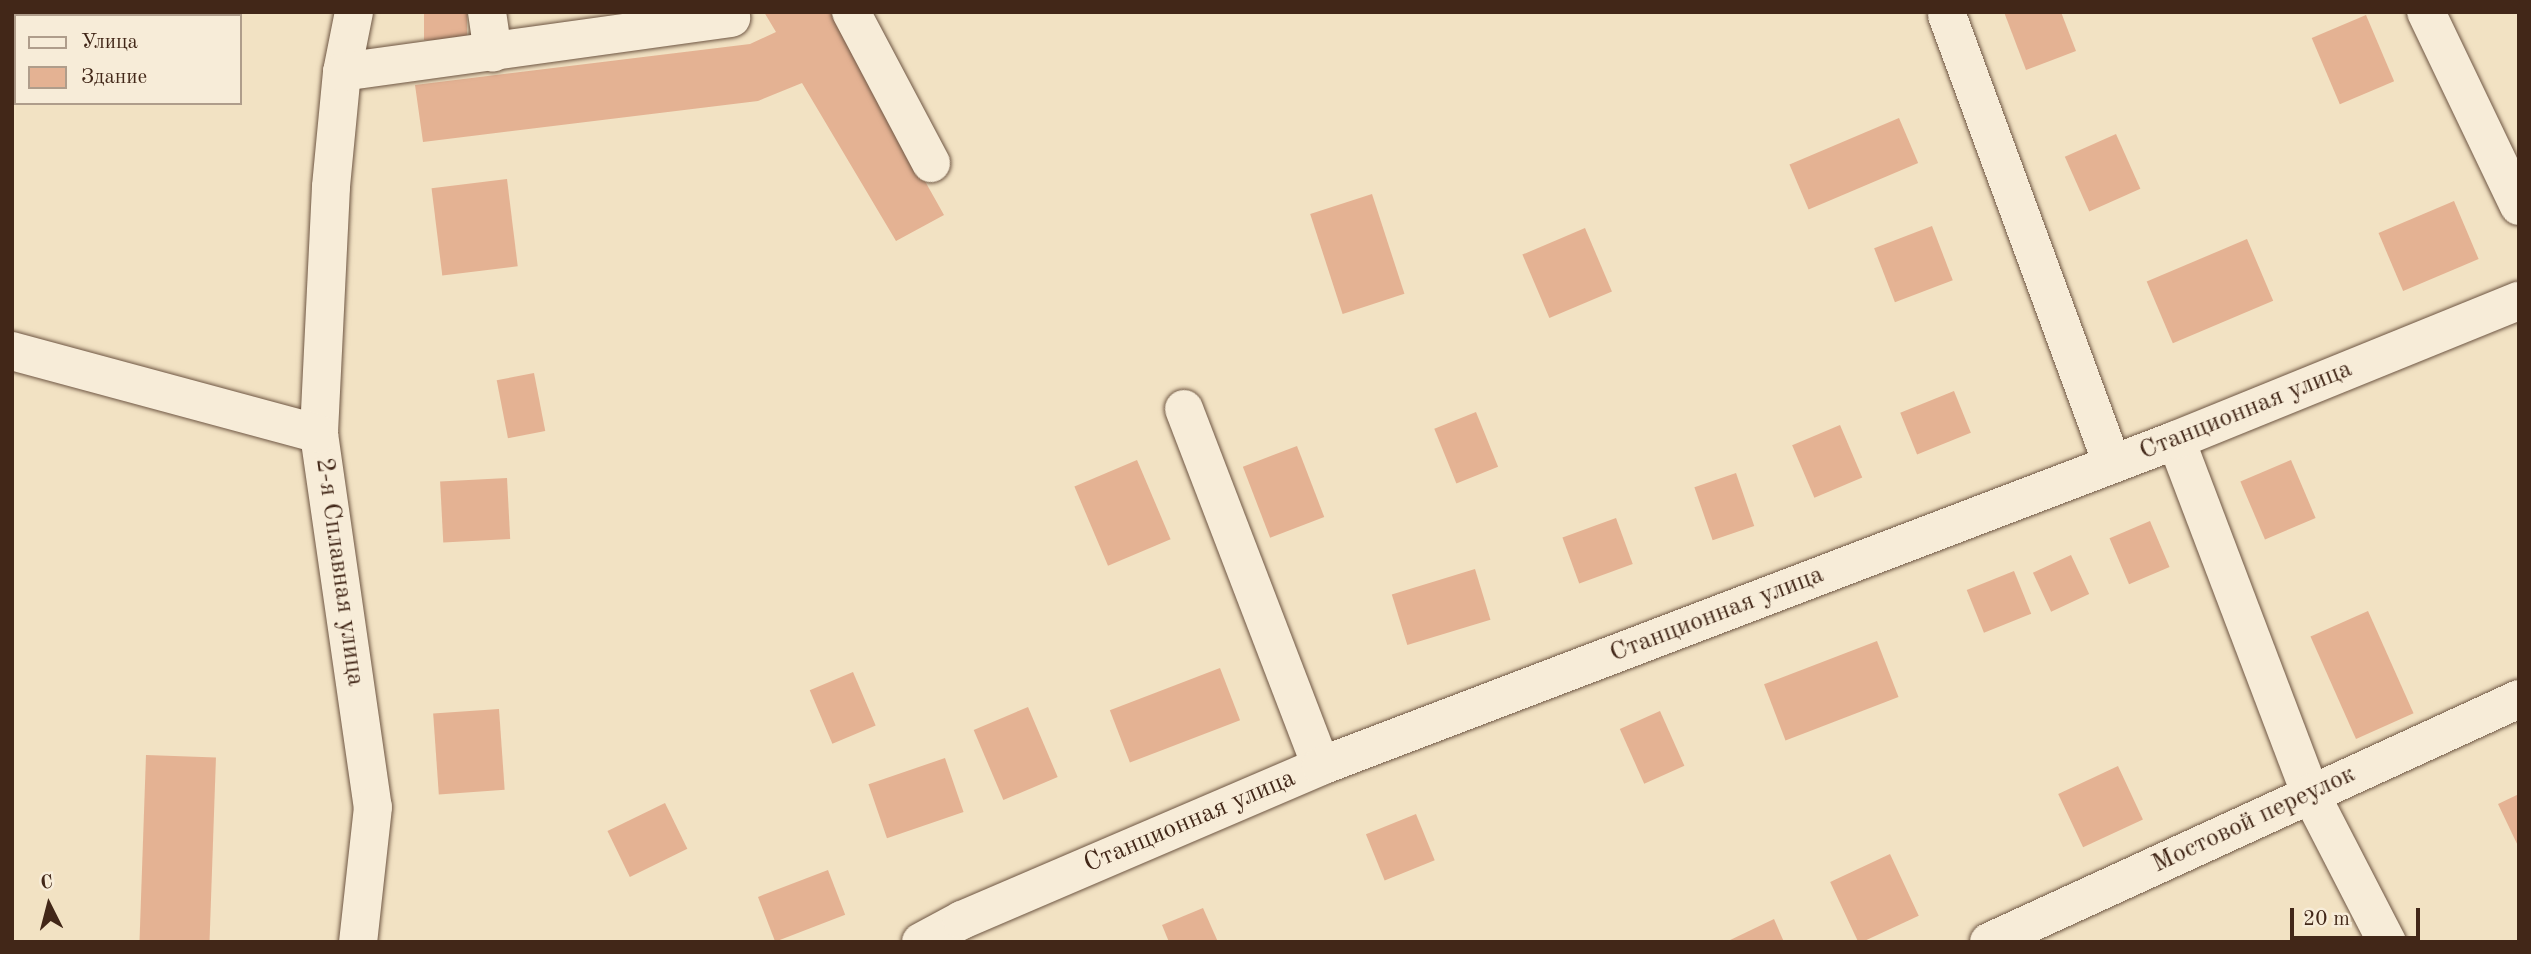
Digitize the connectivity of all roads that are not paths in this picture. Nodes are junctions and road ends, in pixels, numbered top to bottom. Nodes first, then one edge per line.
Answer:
1 (354, 12) edge
2 (487, 12) edge
3 (851, 12) edge
4 (2426, 12) edge
5 (1947, 15) dead end
6 (731, 18) dead end
7 (493, 53) junction
8 (342, 72) junction
9 (931, 163) dead end
10 (2519, 206) edge
11 (2519, 300) edge
12 (12, 351) edge
13 (1184, 409) dead end
14 (319, 434) junction
15 (2176, 440) junction
16 (2112, 464) junction
17 (2519, 699) edge
18 (1321, 766) junction
19 (2310, 793) junction
20 (358, 942) edge
21 (921, 942) edge
22 (1989, 942) edge
23 (2387, 942) edge

1 - 8 street
2 - 7 street
3 - 9 street
4 - 10 street
5 - 16 street
6 - 7 street
7 - 8 street
8 - 14 street
11 - 15 street, Станционная улица
12 - 14 street, 2-я Сплавная улица
13 - 18 street
14 - 20 street, 2-я Сплавная улица
15 - 16 street, Станционная улица
15 - 19 street
16 - 18 street, Станционная улица
17 - 19 street, Мостовой переулок
18 - 21 street, Станционная улица
19 - 22 street, Мостовой переулок
19 - 23 street

